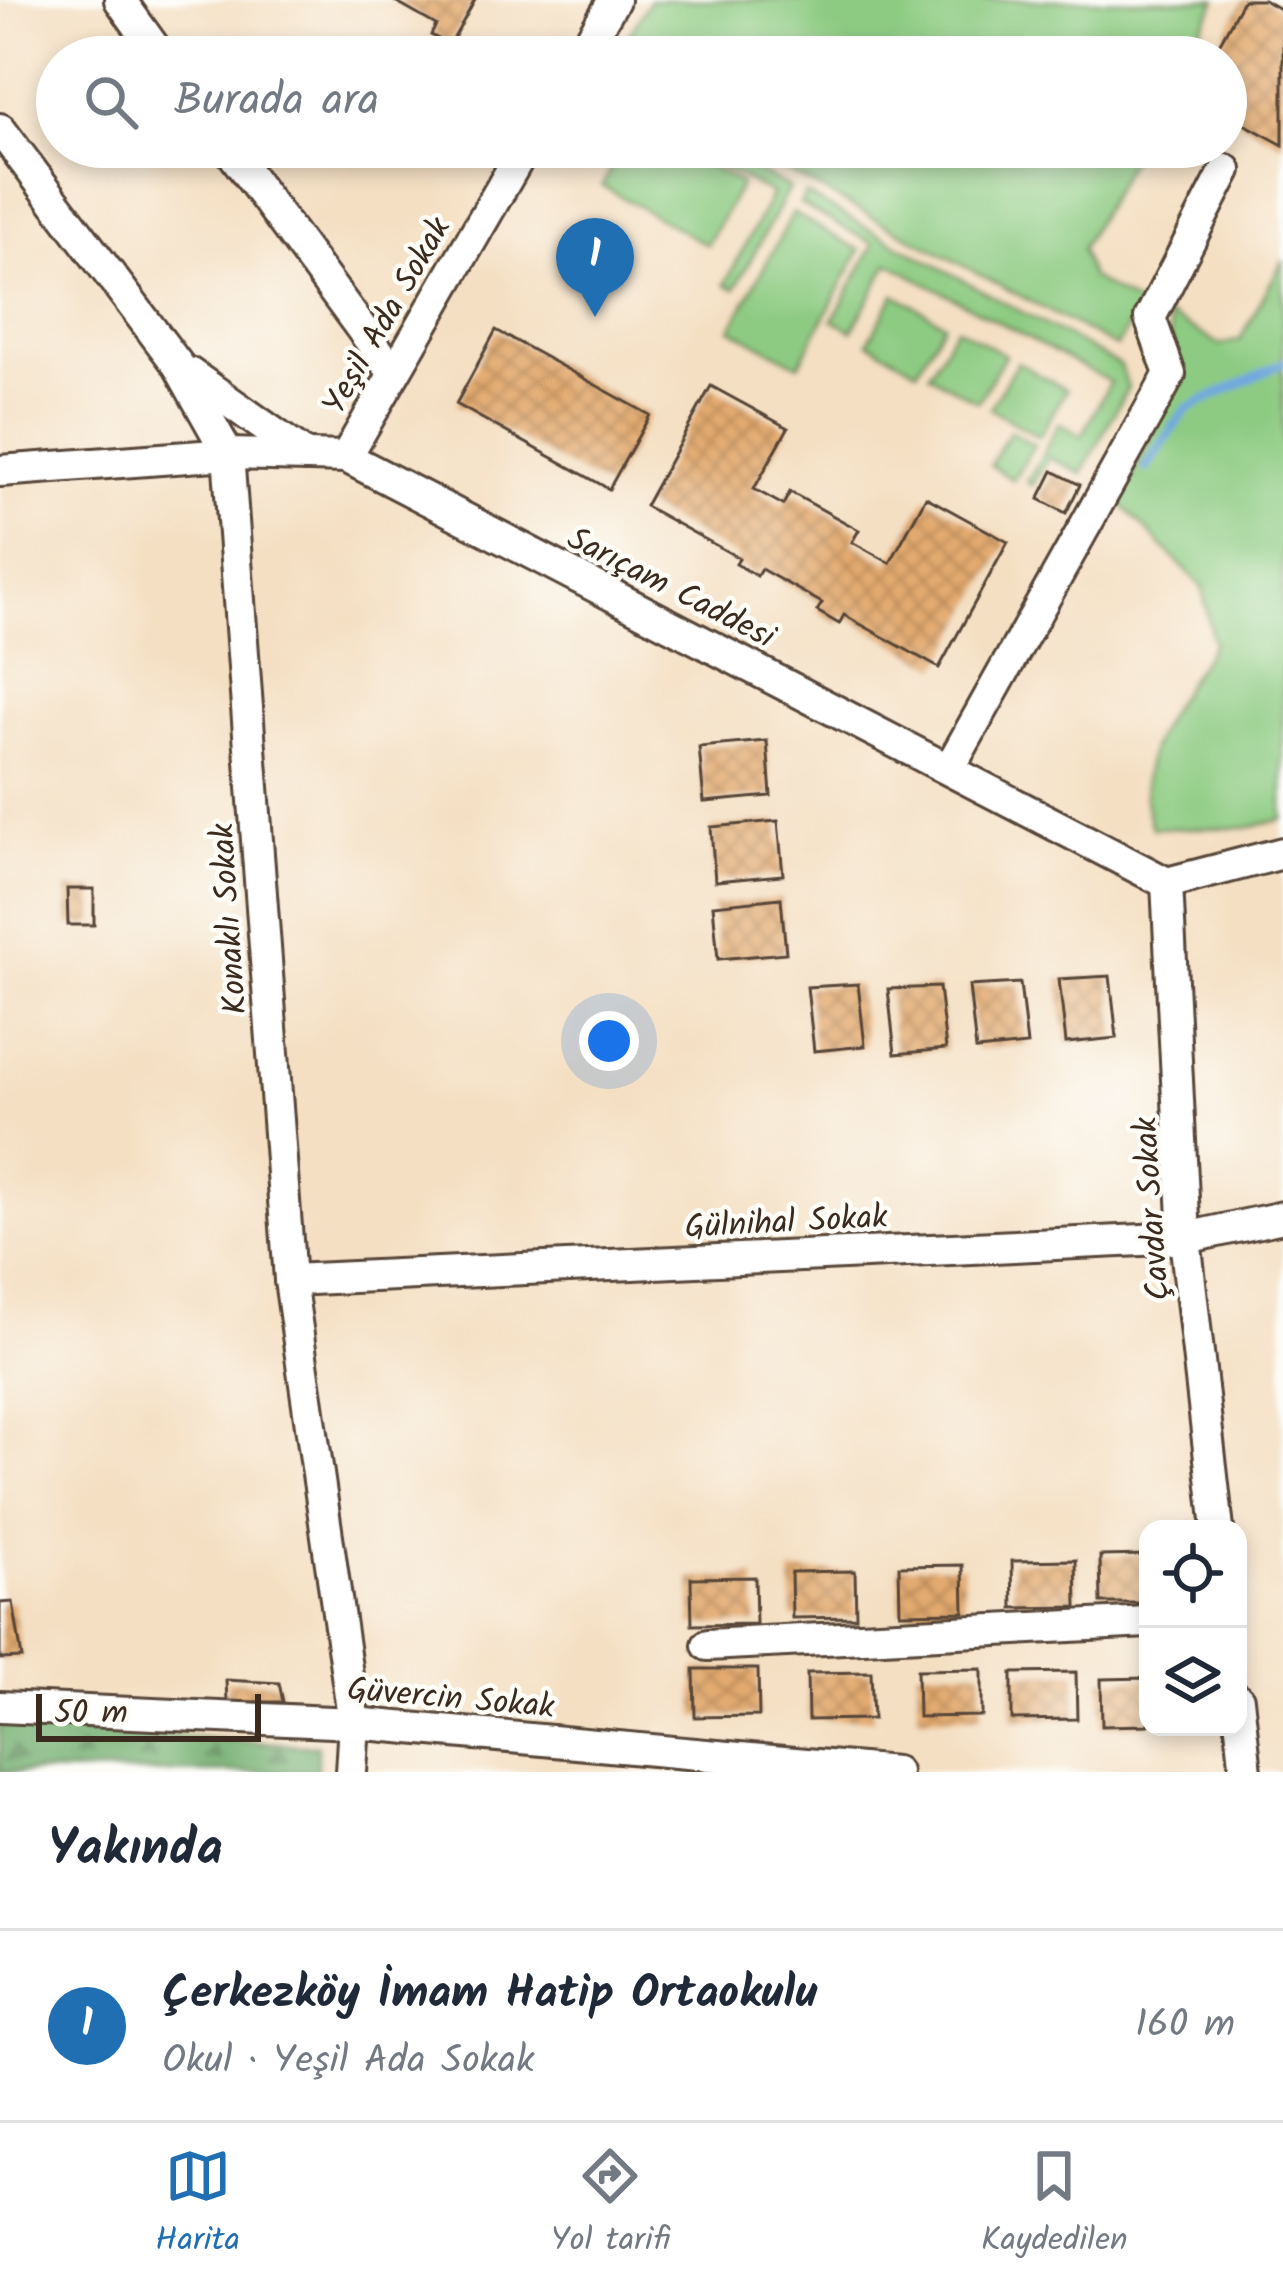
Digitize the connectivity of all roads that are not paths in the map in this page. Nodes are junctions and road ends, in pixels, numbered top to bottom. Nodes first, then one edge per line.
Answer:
1 (614, 0) edge
2 (125, 3) edge
3 (147, 36) edge
4 (593, 36) edge
5 (0, 129) edge
6 (243, 168) edge
7 (513, 168) edge
8 (1226, 170) dead end
9 (178, 365) junction
10 (394, 373) junction
11 (228, 454) junction
12 (306, 456) junction
13 (346, 457) junction
14 (0, 471) edge
15 (949, 769) junction
16 (1283, 854) edge
17 (1167, 883) junction
18 (1283, 1217) edge
19 (1185, 1238) junction
20 (290, 1280) junction
21 (1217, 1520) edge
22 (1139, 1622) edge
23 (709, 1645) dead end
24 (0, 1707) edge
25 (354, 1723) junction
26 (1242, 1736) edge
27 (351, 1772) edge
28 (896, 1772) edge
29 (1246, 1772) edge

1 - 4 street
2 - 3 street
5 - 9 street, Konaklı Sokak
6 - 10 street
7 - 10 street, Yeşil Ada Sokak
8 - 15 street
9 - 11 street, Konaklı Sokak
9 - 12 street
10 - 13 street, Yeşil Ada Sokak
11 - 12 street, Sarıçam Caddesi
11 - 14 street, Sarıçam Caddesi
11 - 20 street, Konaklı Sokak
12 - 13 street, Sarıçam Caddesi
13 - 15 street, Sarıçam Caddesi
15 - 17 street, Sarıçam Caddesi
16 - 17 street
17 - 19 street, Çavdar Sokak
18 - 19 street, Gülnihal Sokak
19 - 20 street, Gülnihal Sokak
19 - 21 street, Çavdar Sokak
20 - 25 street, Konaklı Sokak
22 - 23 street
24 - 25 street, Güvercin Sokak
25 - 27 street, Konaklı Sokak
25 - 28 street, Güvercin Sokak
26 - 29 street

